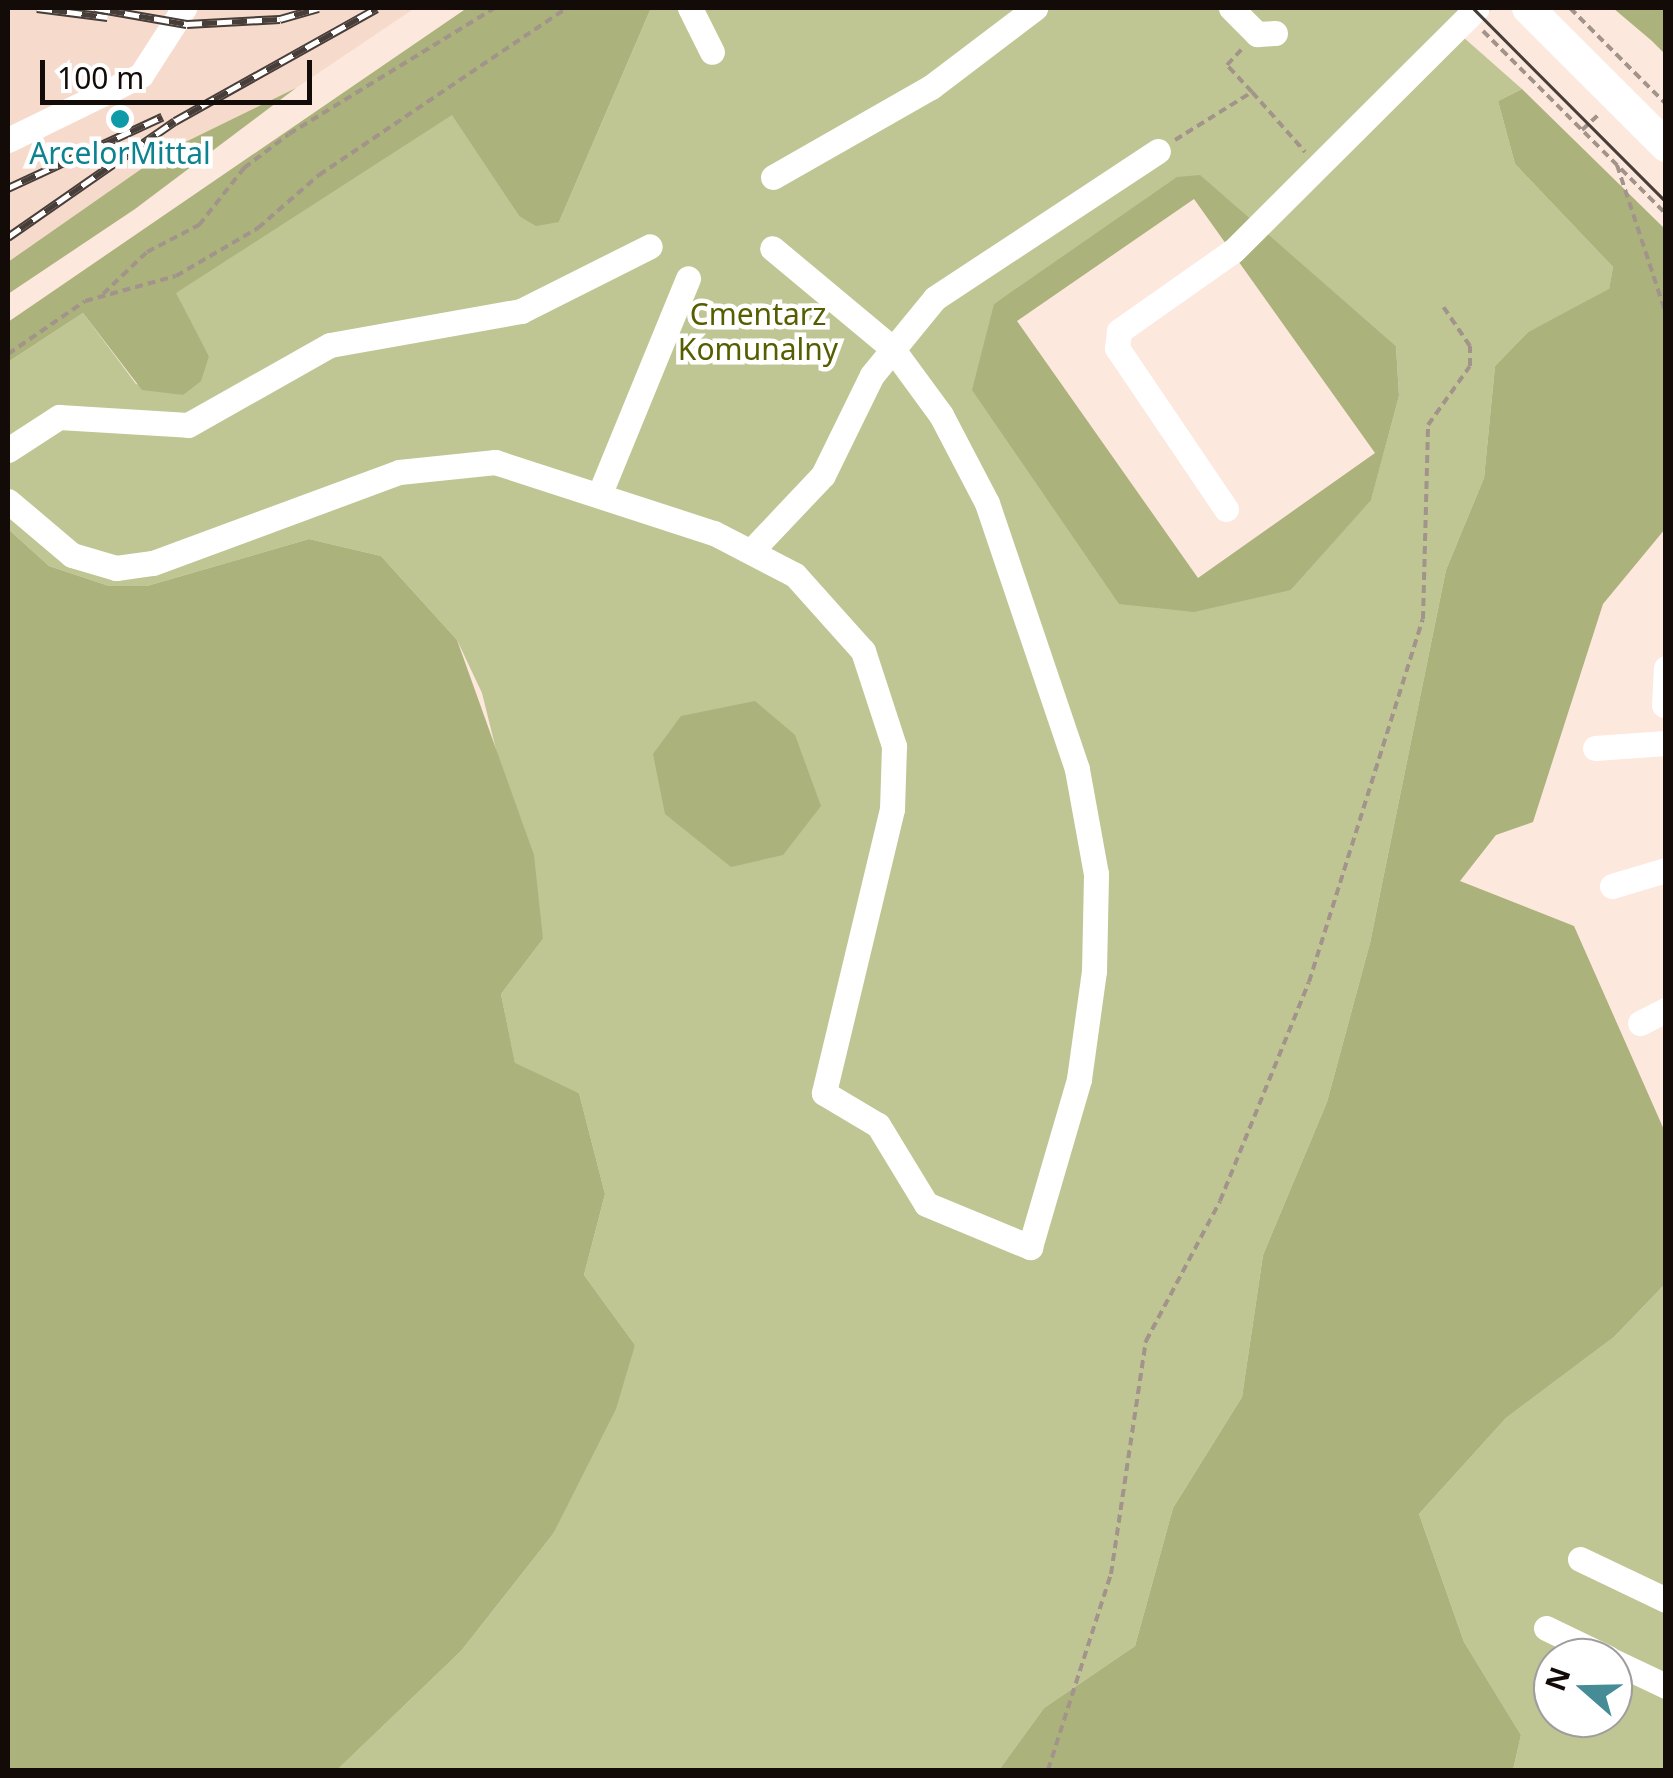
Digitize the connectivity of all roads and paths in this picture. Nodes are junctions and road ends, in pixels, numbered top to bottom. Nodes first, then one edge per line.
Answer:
1 (496, 8) edge
2 (566, 8) edge
3 (690, 8) edge
4 (1034, 8) edge
5 (1231, 8) edge
6 (1528, 8) edge
7 (1570, 8) edge
8 (174, 10) edge
9 (1473, 12) edge
10 (1266, 33) joint
11 (712, 52) dead end
12 (1252, 92) junction
13 (1666, 104) edge
14 (12, 128) edge
15 (1666, 146) edge
16 (1158, 150) joint
17 (1617, 166) junction
18 (773, 177) dead end
19 (1301, 187) junction
20 (1666, 214) edge
21 (650, 246) dead end
22 (772, 248) dead end
23 (688, 278) dead end
24 (103, 294) junction
25 (1442, 305) dead end
26 (1666, 314) edge
27 (892, 348) junction
28 (8, 354) edge
29 (8, 450) edge
30 (600, 493) dead end
31 (8, 501) edge
32 (1226, 509) dead end
33 (754, 548) junction
34 (1666, 668) edge
35 (1664, 705) edge
36 (1666, 743) edge
37 (1595, 748) dead end
38 (1666, 870) edge
39 (1612, 886) dead end
40 (1666, 1010) edge
41 (1640, 1023) dead end
42 (1580, 1559) dead end
43 (1666, 1600) edge
44 (1546, 1628) dead end
45 (1567, 1638) edge
46 (1633, 1670) edge
47 (1666, 1686) edge
48 (1048, 1770) edge

1 - 24 path
2 - 24 path
3 - 11 street
4 - 18 street
5 - 10 street
6 - 15 main road
7 - 13 path
8 - 14 street
9 - 17 path
9 - 19 street
10 - 12 path
12 - 16 path
12 - 19 path
16 - 27 street
17 - 20 path
17 - 26 path
19 - 32 street
21 - 29 street
22 - 27 street
23 - 30 street
24 - 28 path
25 - 48 path
27 - 33 street
27 - 33 street
31 - 33 street
34 - 35 street
36 - 37 street
38 - 39 street
40 - 41 street
42 - 43 street
44 - 45 street
46 - 47 street

